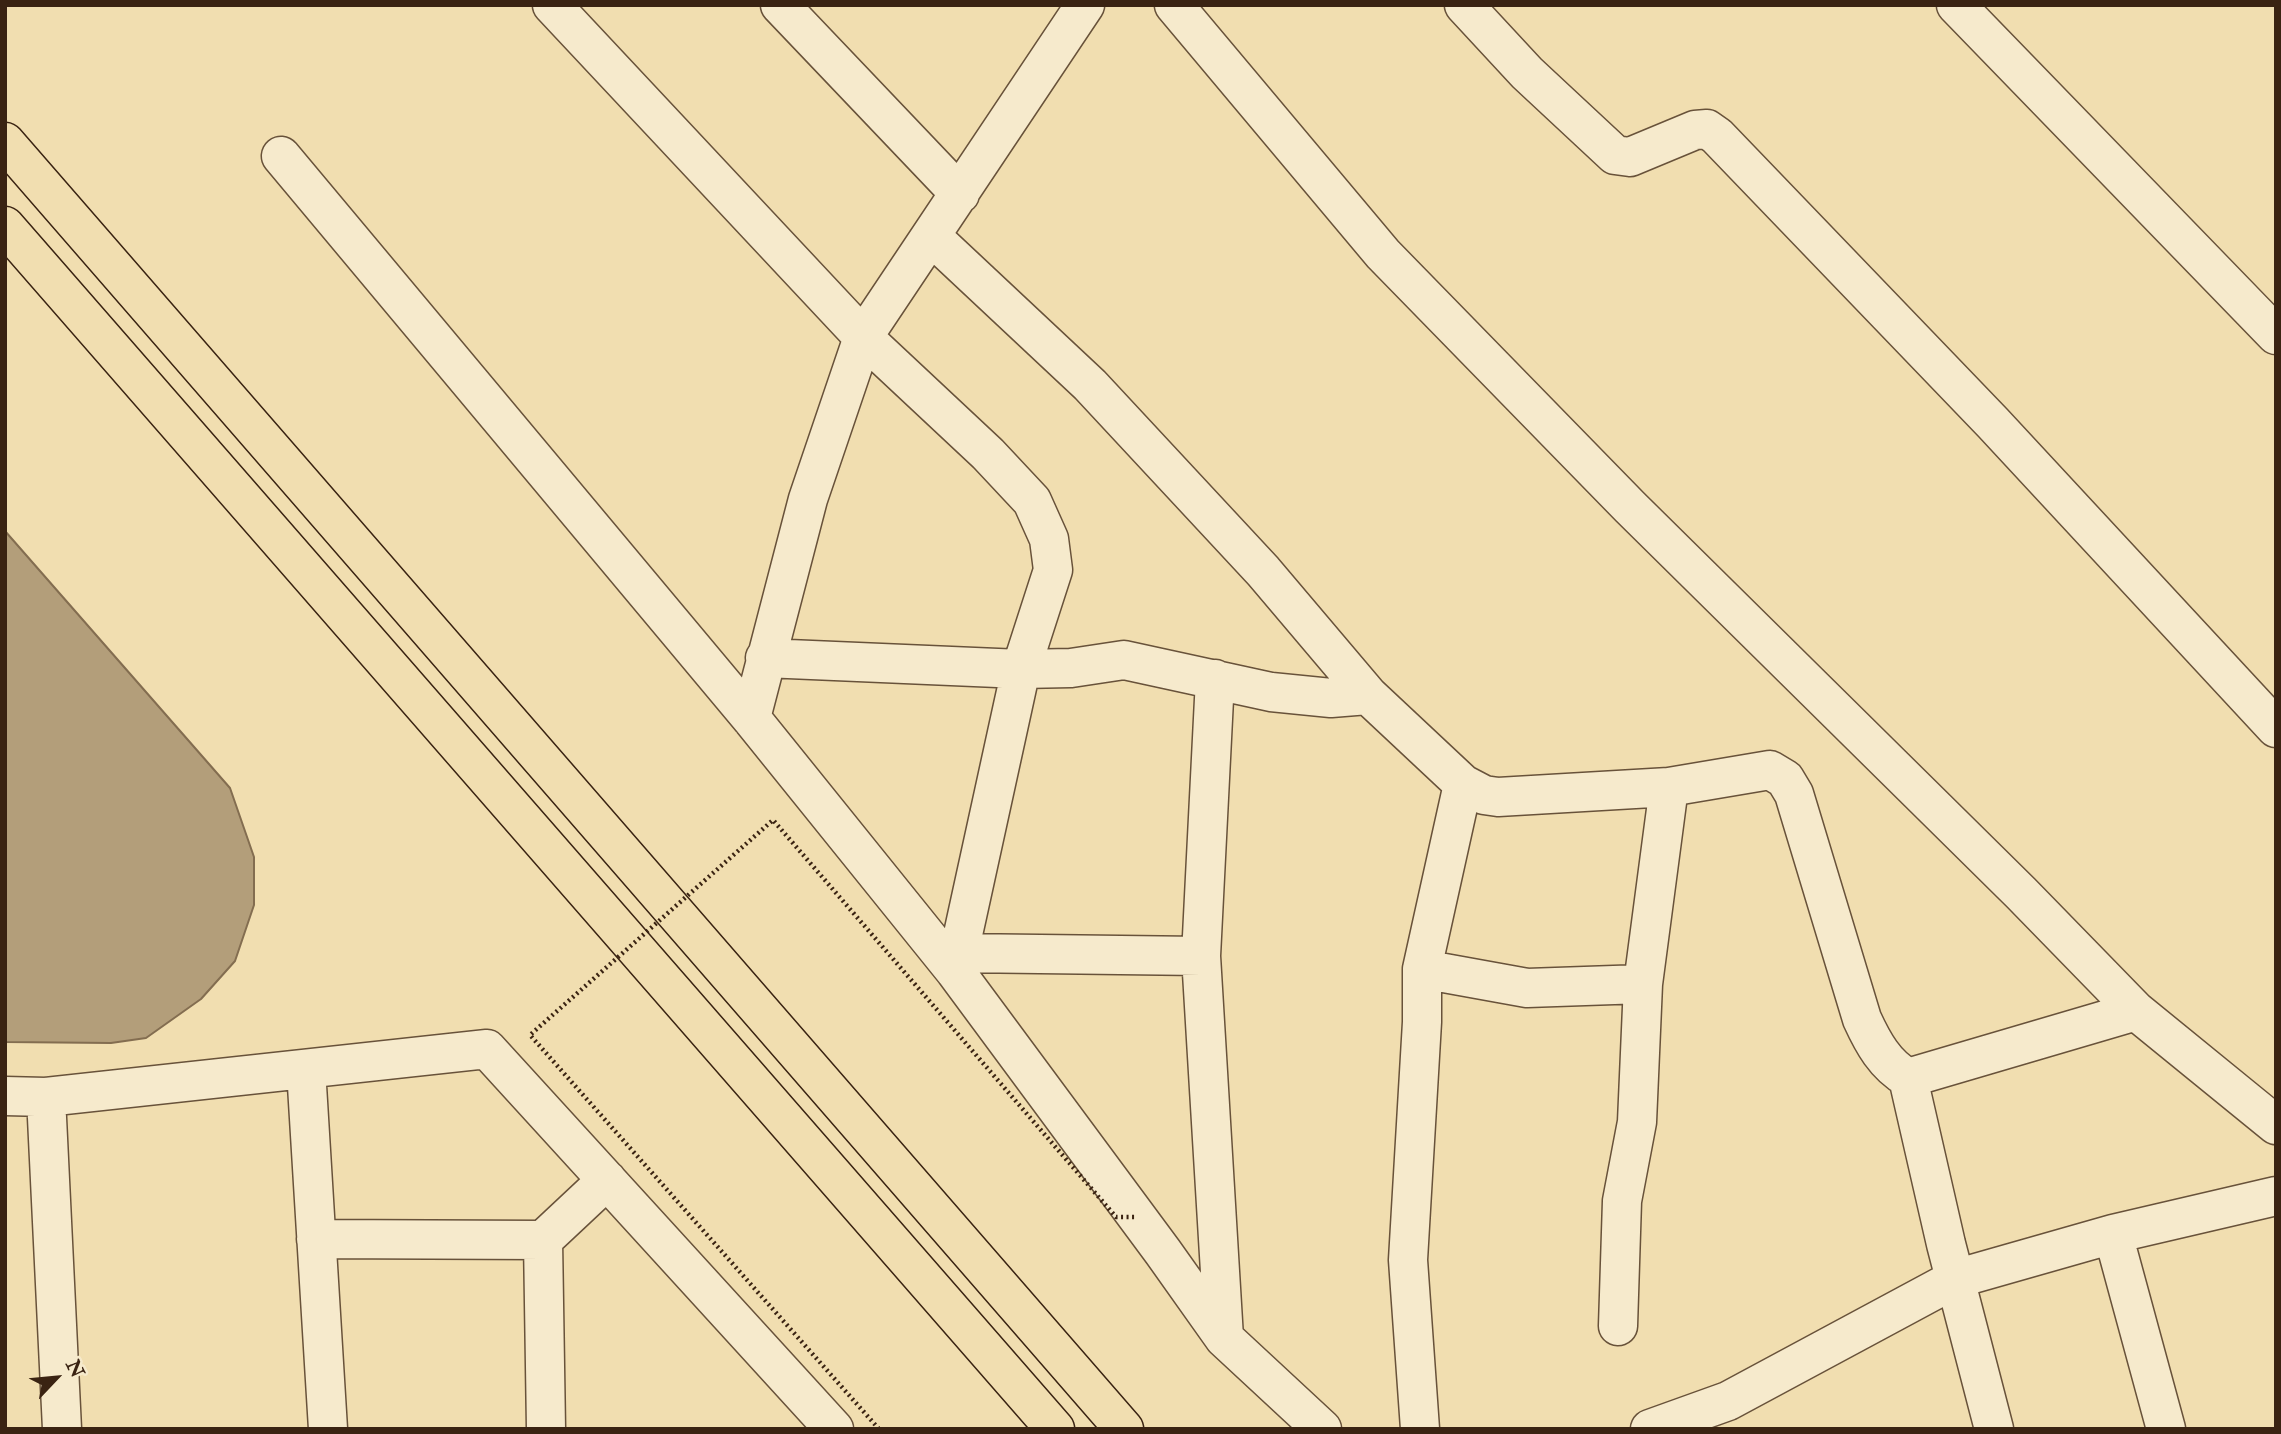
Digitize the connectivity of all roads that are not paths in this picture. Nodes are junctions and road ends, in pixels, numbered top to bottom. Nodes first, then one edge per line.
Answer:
1 (552, 5) edge
2 (780, 5) edge
3 (1085, 5) edge
4 (1174, 5) edge
5 (1464, 5) edge
6 (1956, 5) edge
7 (5, 142) edge
8 (281, 156) dead end
9 (960, 194) junction
10 (5, 226) edge
11 (930, 236) junction
12 (2276, 335) edge
13 (863, 337) junction
14 (765, 658) junction
15 (1021, 669) junction
16 (1215, 679) junction
17 (1368, 695) junction
18 (751, 718) junction
19 (2276, 728) edge
20 (1463, 784) junction
21 (1670, 788) junction
22 (1202, 956) junction
23 (957, 962) junction
24 (1422, 969) junction
25 (1643, 984) junction
26 (2136, 1011) junction
27 (306, 1069) junction
28 (1908, 1078) junction
29 (5, 1096) edge
30 (46, 1097) junction
31 (2276, 1125) edge
32 (607, 1180) junction
33 (2276, 1196) edge
34 (2113, 1234) junction
35 (316, 1239) junction
36 (543, 1240) junction
37 (1955, 1279) junction
38 (1618, 1326) dead end
39 (1224, 1338) junction
40 (1733, 1415) edge
41 (62, 1429) edge
42 (328, 1429) edge
43 (546, 1429) edge
44 (834, 1429) edge
45 (1055, 1429) edge
46 (1124, 1429) edge
47 (1322, 1429) edge
48 (1420, 1429) edge
49 (1650, 1429) edge
50 (1994, 1429) edge
51 (2166, 1429) edge

1 - 13 street
2 - 9 street
3 - 9 street
4 - 26 street
5 - 19 street
6 - 12 street
7 - 46 highway
8 - 18 street
9 - 11 street
10 - 45 highway
11 - 13 street
11 - 17 street
13 - 14 street
13 - 15 street
14 - 15 street
14 - 18 street
15 - 16 street
15 - 23 street
16 - 17 street
16 - 22 street
17 - 20 street
18 - 23 street
20 - 21 street
20 - 24 street
21 - 25 street
21 - 28 street
22 - 23 street
22 - 39 street
23 - 39 street
24 - 25 street
24 - 48 street
25 - 38 street
26 - 28 street
26 - 31 street
27 - 30 street
27 - 32 street
27 - 35 street
28 - 37 street
29 - 30 street
30 - 41 street
32 - 36 street
32 - 44 street
33 - 34 street
34 - 37 street
34 - 51 street
35 - 36 street
35 - 42 street
36 - 43 street
37 - 40 street
37 - 50 street
39 - 47 street
40 - 49 street

